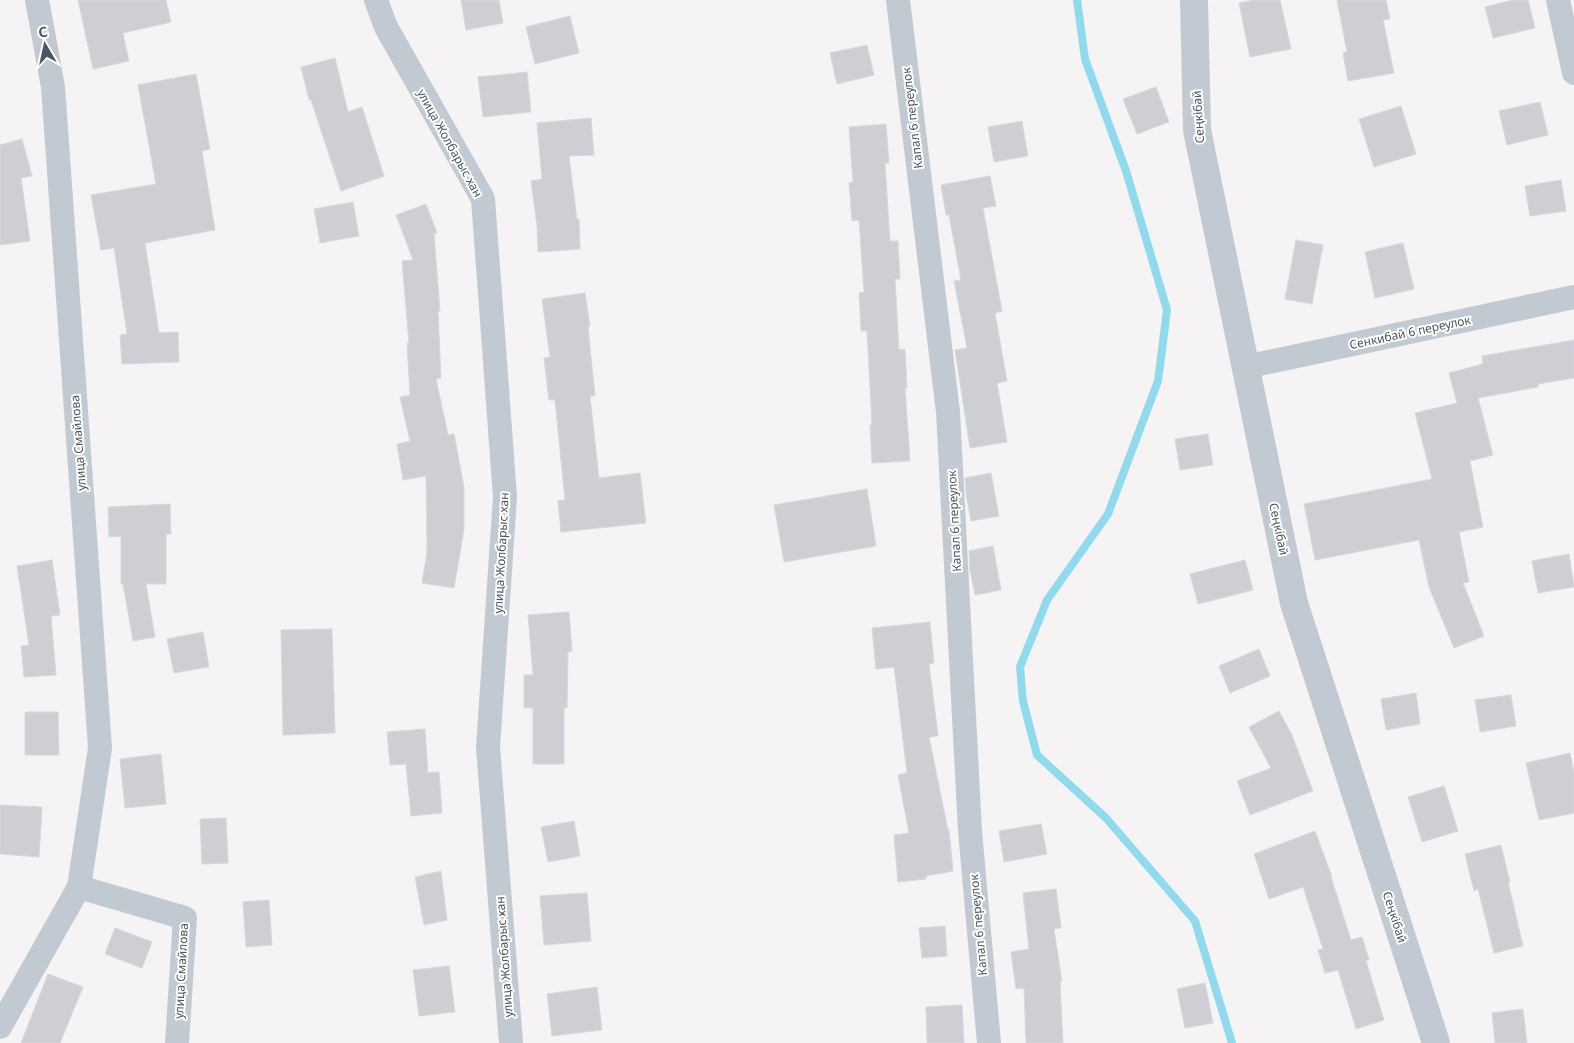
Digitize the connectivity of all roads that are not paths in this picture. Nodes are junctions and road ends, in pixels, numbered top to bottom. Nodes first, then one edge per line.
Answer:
1 (37, 0) edge
2 (376, 0) edge
3 (898, 0) edge
4 (1194, 0) edge
5 (1558, 0) edge
6 (1574, 73) edge
7 (1574, 298) edge
8 (1246, 366) junction
9 (79, 887) junction
10 (0, 1027) edge
11 (178, 1043) edge
12 (511, 1043) edge
13 (989, 1043) edge
14 (1436, 1043) edge

1 - 9 street, улица Смайлова
2 - 12 street, улица Жолбарыс хан
3 - 13 street, Капал 6 переулок
4 - 8 street, Сеңкібай
5 - 6 street
7 - 8 street, Сенкибай 6 переулок
8 - 14 street, Сеңкібай
9 - 10 street, улица Смайлова
9 - 11 street, улица Смайлова

